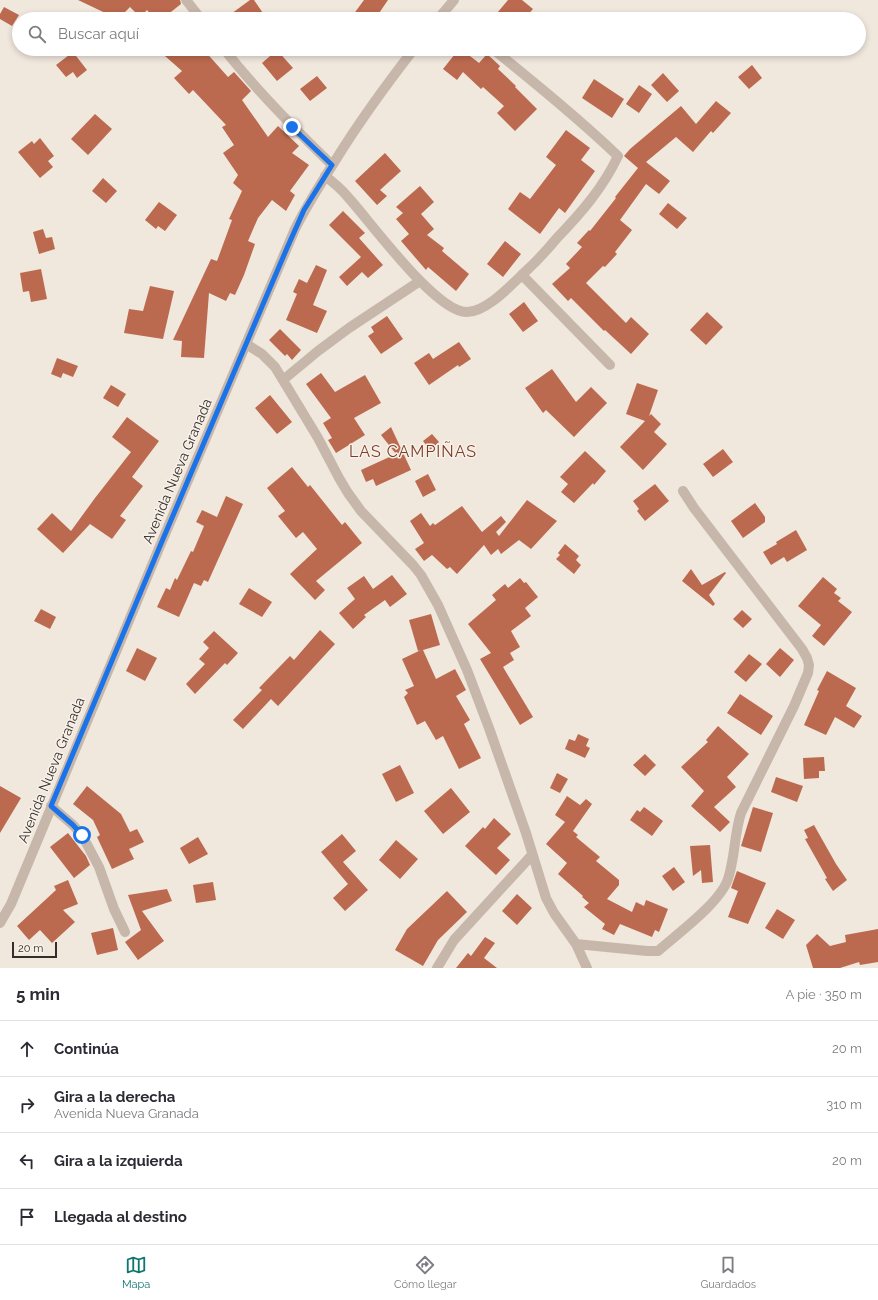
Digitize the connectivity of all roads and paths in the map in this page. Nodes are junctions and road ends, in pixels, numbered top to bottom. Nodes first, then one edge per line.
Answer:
1 (186, 0) edge
2 (454, 0) edge
3 (195, 12) edge
4 (444, 12) edge
5 (230, 56) edge
6 (408, 56) edge
7 (502, 56) edge
8 (332, 165) junction
9 (325, 176) junction
10 (522, 275) junction
11 (420, 281) junction
12 (246, 344) junction
13 (610, 365) dead end
14 (283, 380) junction
15 (683, 491) dead end
16 (51, 806) junction
17 (532, 855) junction
18 (0, 923) edge
19 (125, 932) dead end
20 (576, 944) junction
21 (437, 968) edge
22 (587, 968) edge

1 - 3 street
2 - 4 street
5 - 8 street
6 - 8 street, Avenida Nueva Granada
7 - 10 street
8 - 9 street, Avenida Nueva Granada
9 - 11 street
9 - 12 street, Avenida Nueva Granada
10 - 11 street
10 - 13 street
11 - 14 street
12 - 14 street
12 - 16 street, Avenida Nueva Granada
14 - 17 street
15 - 20 street
16 - 18 street, Avenida Nueva Granada
16 - 19 street
17 - 20 street
17 - 21 street
20 - 22 street

